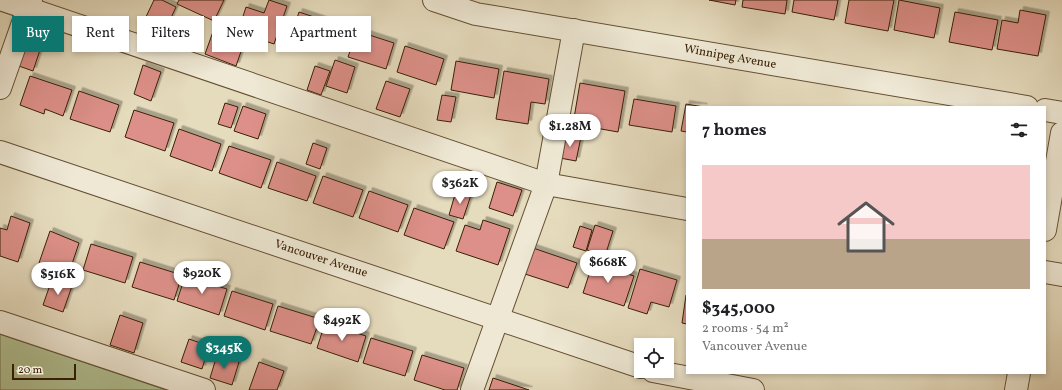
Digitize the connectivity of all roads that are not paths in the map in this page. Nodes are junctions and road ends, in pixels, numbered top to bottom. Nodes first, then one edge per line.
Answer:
1 (3, 0) edge
2 (434, 0) edge
3 (29, 4) edge
4 (574, 30) junction
5 (0, 88) edge
6 (1021, 106) edge
7 (1046, 110) edge
8 (1062, 113) edge
9 (1062, 134) edge
10 (0, 152) edge
11 (546, 184) junction
12 (686, 209) edge
13 (1046, 224) edge
14 (1046, 272) edge
15 (1062, 275) edge
16 (497, 318) junction
17 (0, 322) edge
18 (634, 365) edge
19 (1019, 374) edge
20 (674, 375) edge
21 (204, 390) edge
22 (472, 390) edge
23 (752, 390) edge
24 (1016, 390) edge

1 - 3 street
2 - 4 street, Winnipeg Avenue
3 - 5 street
3 - 11 street
4 - 6 street, Winnipeg Avenue
4 - 11 street
7 - 8 street
9 - 13 street
10 - 16 street, Vancouver Avenue
11 - 12 street
11 - 16 street
14 - 15 street
16 - 18 street, Vancouver Avenue
16 - 22 street
17 - 21 street
19 - 24 street
20 - 23 street

